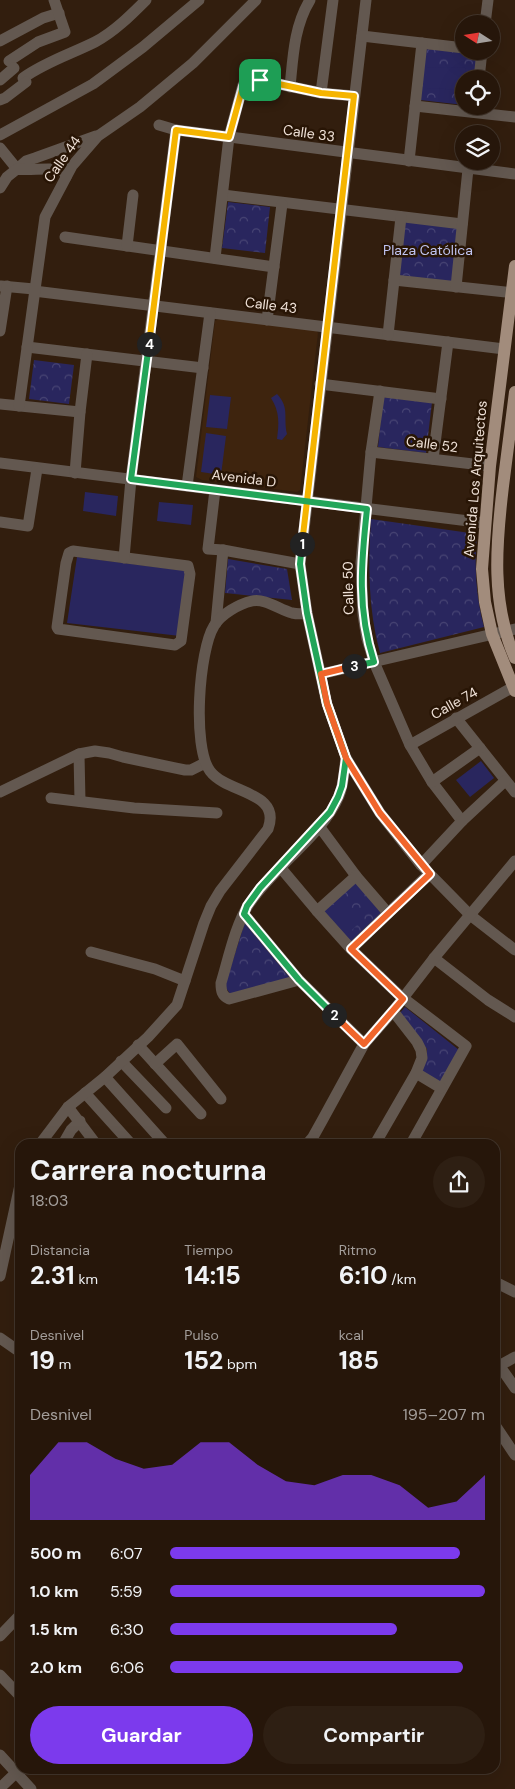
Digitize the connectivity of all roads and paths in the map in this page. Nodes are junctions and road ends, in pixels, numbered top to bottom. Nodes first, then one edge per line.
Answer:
1 (54, 0) edge
2 (146, 0) edge
3 (199, 0) edge
4 (256, 0) edge
5 (310, 0) edge
6 (333, 0) edge
7 (366, 0) edge
8 (488, 0) edge
9 (58, 13) junction
10 (486, 15) edge
11 (362, 36) junction
12 (0, 41) edge
13 (422, 43) junction
14 (455, 47) edge
15 (7, 61) edge
16 (0, 80) edge
17 (290, 87) junction
18 (321, 93) junction
19 (354, 96) junction
20 (0, 100) edge
21 (415, 106) junction
22 (455, 108) edge
23 (500, 114) edge
24 (515, 117) edge
25 (159, 125) dead end
26 (176, 130) junction
27 (0, 135) edge
28 (98, 136) junction
29 (229, 137) junction
30 (0, 148) edge
31 (348, 153) junction
32 (408, 161) junction
33 (455, 166) edge
34 (18, 169) junction
35 (468, 170) edge
36 (484, 170) edge
37 (515, 174) edge
38 (66, 176) junction
39 (0, 188) edge
40 (133, 195) dead end
41 (222, 196) junction
42 (282, 204) junction
43 (341, 210) junction
44 (401, 217) junction
45 (462, 224) junction
46 (65, 237) dead end
47 (127, 246) junction
48 (160, 250) junction
49 (215, 258) junction
50 (515, 266) edge
51 (274, 267) junction
52 (394, 280) junction
53 (3, 286) edge
54 (456, 287) junction
55 (34, 290) junction
56 (513, 293) edge
57 (154, 306) junction
58 (210, 312) junction
59 (267, 320) junction
60 (326, 327) junction
61 (0, 331) edge
62 (388, 335) junction
63 (448, 342) junction
64 (27, 347) junction
65 (504, 349) junction
66 (87, 354) junction
67 (146, 361) junction
68 (203, 368) junction
69 (320, 384) junction
70 (380, 391) junction
71 (515, 392) edge
72 (441, 398) junction
73 (0, 404) edge
74 (19, 406) junction
75 (80, 412) junction
76 (371, 452) junction
77 (434, 459) junction
78 (0, 463) edge
79 (490, 466) junction
80 (37, 469) junction
81 (75, 473) junction
82 (131, 479) junction
83 (187, 486) junction
84 (215, 490) junction
85 (308, 501) junction
86 (367, 509) junction
87 (0, 522) edge
88 (485, 523) junction
89 (223, 550) junction
90 (124, 558) junction
91 (300, 564) junction
92 (307, 613) junction
93 (216, 624) junction
94 (510, 630) edge
95 (492, 634) junction
96 (515, 658) edge
97 (374, 662) junction
98 (321, 674) junction
99 (514, 689) edge
100 (456, 718) junction
101 (410, 744) junction
102 (480, 748) junction
103 (79, 754) junction
104 (346, 758) junction
105 (205, 763) junction
106 (505, 781) junction
107 (432, 782) junction
108 (0, 792) edge
109 (515, 792) edge
110 (51, 798) dead end
111 (80, 801) junction
112 (217, 813) dead end
113 (462, 821) junction
114 (319, 826) junction
115 (515, 861) edge
116 (421, 865) junction
117 (280, 866) junction
118 (430, 874) junction
119 (356, 876) junction
120 (317, 911) junction
121 (388, 913) junction
122 (244, 914) junction
123 (470, 915) junction
124 (351, 949) junction
125 (515, 950) edge
126 (91, 952) dead end
127 (434, 958) junction
128 (299, 980) junction
129 (185, 981) junction
130 (403, 999) junction
131 (393, 1011) junction
132 (515, 1017) edge
133 (364, 1044) junction
134 (138, 1045) junction
135 (121, 1062) junction
136 (155, 1064) junction
137 (416, 1073) junction
138 (105, 1077) junction
139 (441, 1088) junction
140 (85, 1093) junction
141 (221, 1099) dead end
142 (68, 1107) junction
143 (166, 1108) dead end
144 (201, 1114) dead end
145 (80, 1121) junction
146 (44, 1139) edge
147 (66, 1139) edge
148 (93, 1139) edge
149 (127, 1139) edge
150 (161, 1139) edge
151 (310, 1139) edge
152 (378, 1139) edge
153 (414, 1139) edge
154 (15, 1208) edge
155 (0, 1276) edge
156 (500, 1284) edge
157 (515, 1292) edge
158 (0, 1338) edge
159 (15, 1348) edge
160 (515, 1357) edge
161 (500, 1364) edge
162 (500, 1370) edge
163 (515, 1388) edge
164 (500, 1432) edge
165 (515, 1455) edge
166 (15, 1620) edge
167 (0, 1636) edge
168 (0, 1676) edge
169 (15, 1691) edge
170 (0, 1755) edge
171 (15, 1768) edge
172 (15, 1774) edge
173 (20, 1774) edge
174 (0, 1788) edge
175 (31, 1789) edge

1 - 9 street
2 - 20 street
3 - 27 street
4 - 28 street, Calle 44
5 - 17 street
6 - 18 street
7 - 11 street
8 - 10 street
9 - 12 street
9 - 15 street
11 - 13 street
11 - 19 street
13 - 14 street
13 - 21 street
15 - 16 street
17 - 18 street
17 - 29 street
18 - 19 street
19 - 31 street
21 - 22 street
21 - 32 street
23 - 24 street
25 - 26 street, Calle 33
26 - 29 street, Calle 33
26 - 48 street
28 - 34 street
28 - 38 street, Calle 44
29 - 31 street, Calle 33
29 - 41 street
30 - 34 street
31 - 32 street, Calle 33
31 - 43 street
32 - 33 street, Calle 33
34 - 38 street
34 - 39 street
35 - 45 street
36 - 37 street, Calle 33
38 - 55 street, Calle 44
40 - 47 street
41 - 42 street
41 - 49 street
42 - 43 street
42 - 51 street
43 - 44 street
43 - 60 street
44 - 45 street
44 - 52 street
45 - 54 street
46 - 47 street
47 - 48 street
48 - 49 street
48 - 57 street
49 - 51 street
50 - 56 main road, Avenida Los Arquitectos
51 - 59 street
52 - 54 street
52 - 62 street
53 - 55 street, Calle 43
53 - 61 street
54 - 56 street
55 - 57 street, Calle 43
55 - 64 street, Calle 44
56 - 65 main road, Avenida Los Arquitectos
57 - 58 street, Calle 43
57 - 67 street
58 - 59 street, Calle 43
58 - 68 street
59 - 60 street, Calle 43
60 - 62 street, Calle 43
60 - 69 street
62 - 63 street, Calle 43
63 - 65 street, Calle 43
63 - 72 street
64 - 66 street
64 - 74 street, Calle 44
65 - 79 main road, Avenida Los Arquitectos
66 - 67 street
66 - 75 street
67 - 68 street
67 - 82 street
68 - 83 street
69 - 70 street
69 - 85 street
70 - 72 street
70 - 76 street, Calle 50
71 - 94 main road, Avenida Los Arquitectos
72 - 77 street
73 - 74 street
74 - 75 street
75 - 81 street
76 - 77 street, Calle 52
76 - 86 street, Calle 50
77 - 79 street, Calle 52
78 - 80 street, Avenida D
79 - 88 main road, Avenida Los Arquitectos
80 - 81 street, Avenida D
80 - 87 street
81 - 82 street, Avenida D
82 - 83 street, Avenida D
82 - 90 street
83 - 84 street, Avenida D
84 - 85 street, Avenida D
84 - 89 street
85 - 86 street, Avenida D
85 - 91 street
86 - 88 street, Avenida D
86 - 97 street, Calle 50
88 - 95 main road, Avenida Los Arquitectos
89 - 91 street
89 - 93 street
90 - 90 street
91 - 92 street
92 - 93 street
92 - 98 street
93 - 105 street
94 - 95 street
94 - 96 main road, Avenida Los Arquitectos
95 - 97 street
95 - 99 main road, Avenida Los Arquitectos
97 - 98 street
97 - 101 street, Calle 50
98 - 104 street
99 - 100 street, Calle 74
100 - 101 street, Calle 74
100 - 102 street
101 - 107 street, Calle 50
102 - 106 street
102 - 107 street
103 - 105 street
103 - 108 street
103 - 111 street
104 - 114 street
104 - 116 street
105 - 129 street
106 - 109 street
106 - 113 street
107 - 113 street, Calle 50
110 - 111 street
111 - 112 street
113 - 116 street
114 - 117 street
114 - 119 street
115 - 123 street
116 - 118 street
117 - 120 street
117 - 122 street
118 - 121 street
118 - 123 street
119 - 120 street
119 - 121 street
120 - 124 street
121 - 124 street
122 - 128 street
122 - 128 street
123 - 125 street
123 - 127 street
124 - 130 street
126 - 129 street
127 - 130 street
127 - 132 street
128 - 133 street
129 - 134 street
130 - 131 street
130 - 139 street
131 - 133 street
131 - 137 street
133 - 151 street
134 - 135 street
134 - 136 street
135 - 138 street
135 - 143 street
136 - 141 street
136 - 144 street
137 - 139 street
137 - 152 street
138 - 140 street
138 - 150 street
139 - 153 street
140 - 142 street
140 - 149 street
142 - 145 street
142 - 146 street
145 - 147 street
145 - 148 street
154 - 155 street
156 - 157 street
158 - 159 street
160 - 161 street
162 - 163 street
164 - 165 street
166 - 167 street
168 - 169 street
170 - 171 street
172 - 174 street
173 - 175 street

